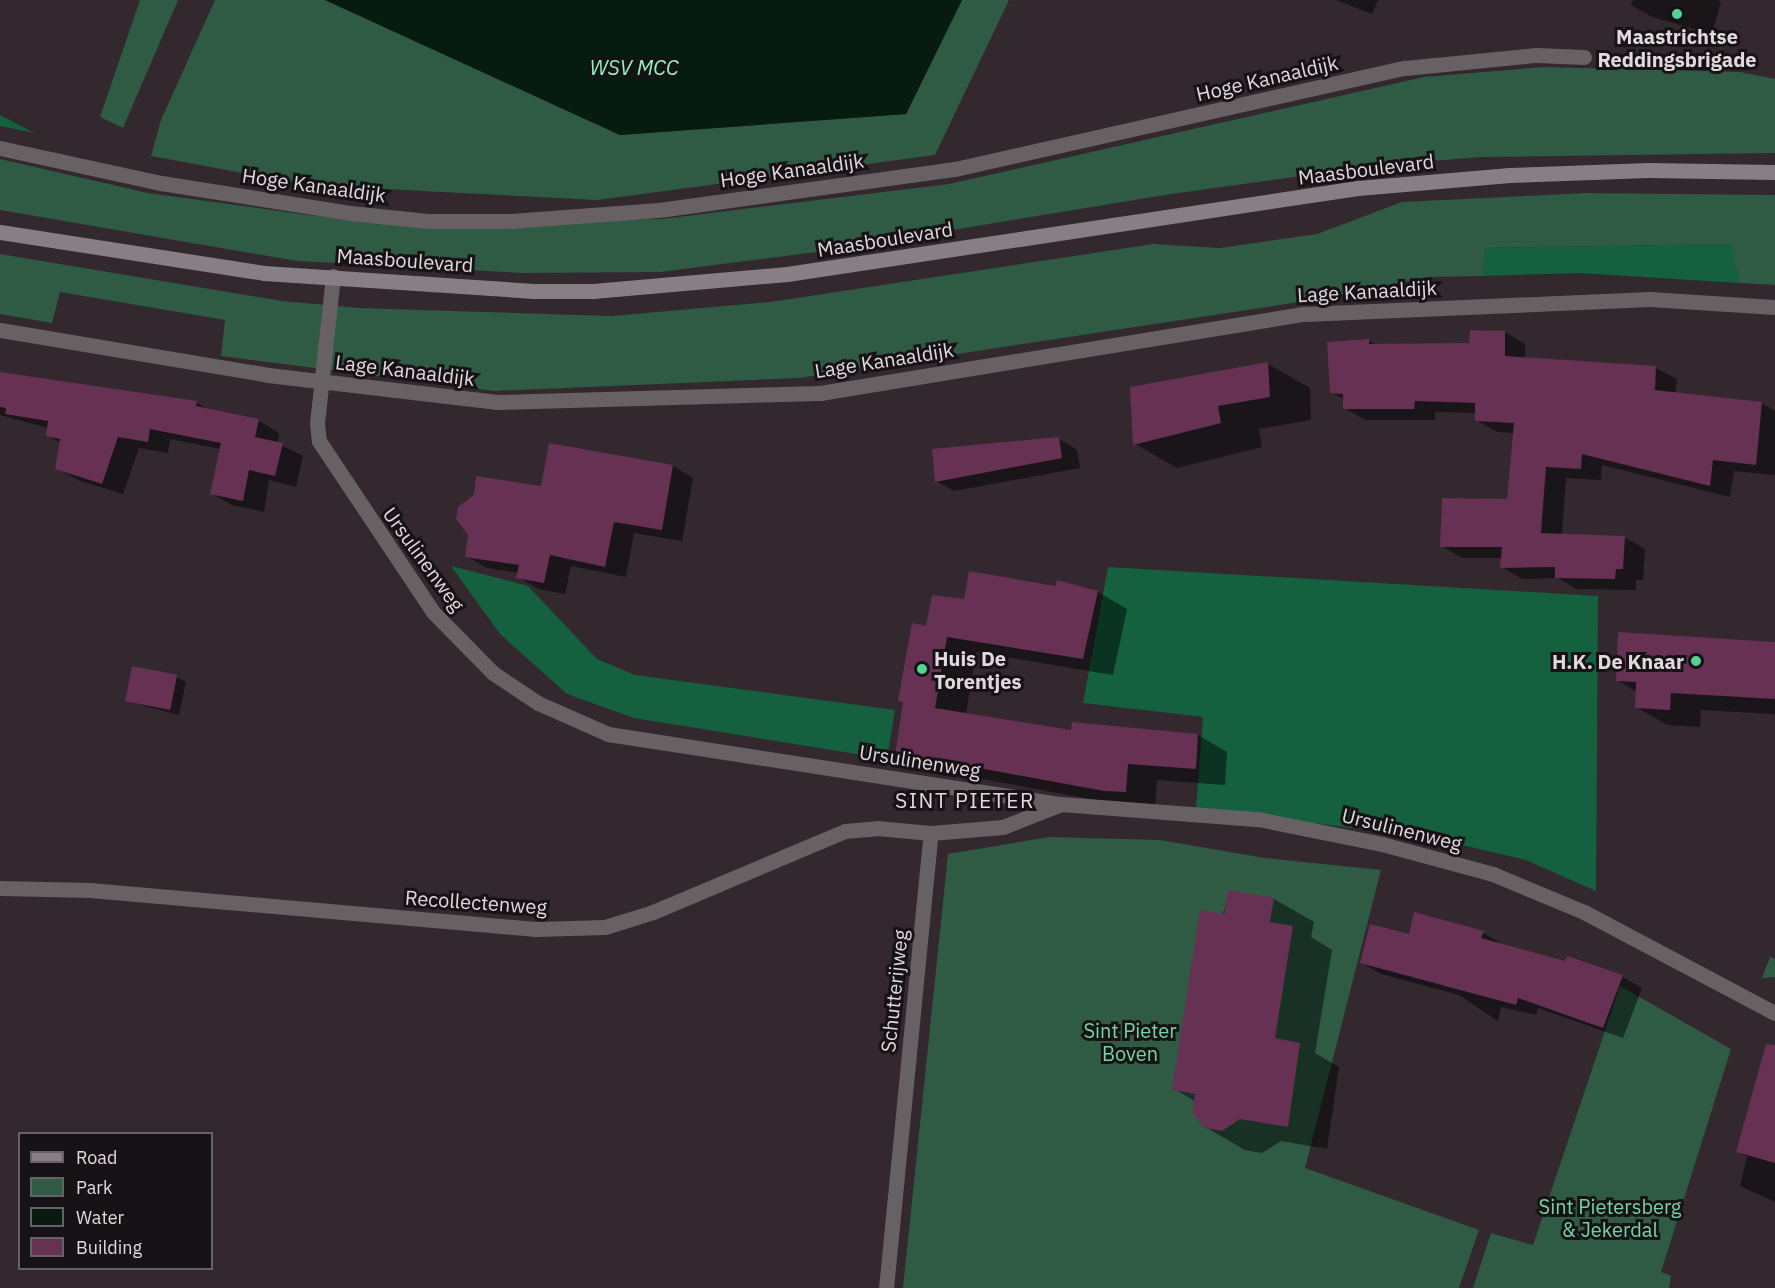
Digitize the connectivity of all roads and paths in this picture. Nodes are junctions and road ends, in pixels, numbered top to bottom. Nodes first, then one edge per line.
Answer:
1 (1584, 57) dead end
2 (0, 148) edge
3 (1775, 172) edge
4 (0, 232) edge
5 (333, 276) junction
6 (1775, 307) edge
7 (0, 330) edge
8 (323, 381) junction
9 (1061, 804) junction
10 (931, 833) junction
11 (0, 888) edge
12 (1775, 1013) edge
13 (886, 1288) edge

1 - 2 street, Hoge Kanaaldijk
3 - 5 street, Maasboulevard
4 - 5 street, Maasboulevard
5 - 8 street, Ursulinenweg
6 - 8 street, Lage Kanaaldijk
7 - 8 street, Lage Kanaaldijk
8 - 9 street, Ursulinenweg
9 - 10 street
9 - 12 street, Ursulinenweg
10 - 11 street, Recollectenweg
10 - 13 street, Schutterijweg

